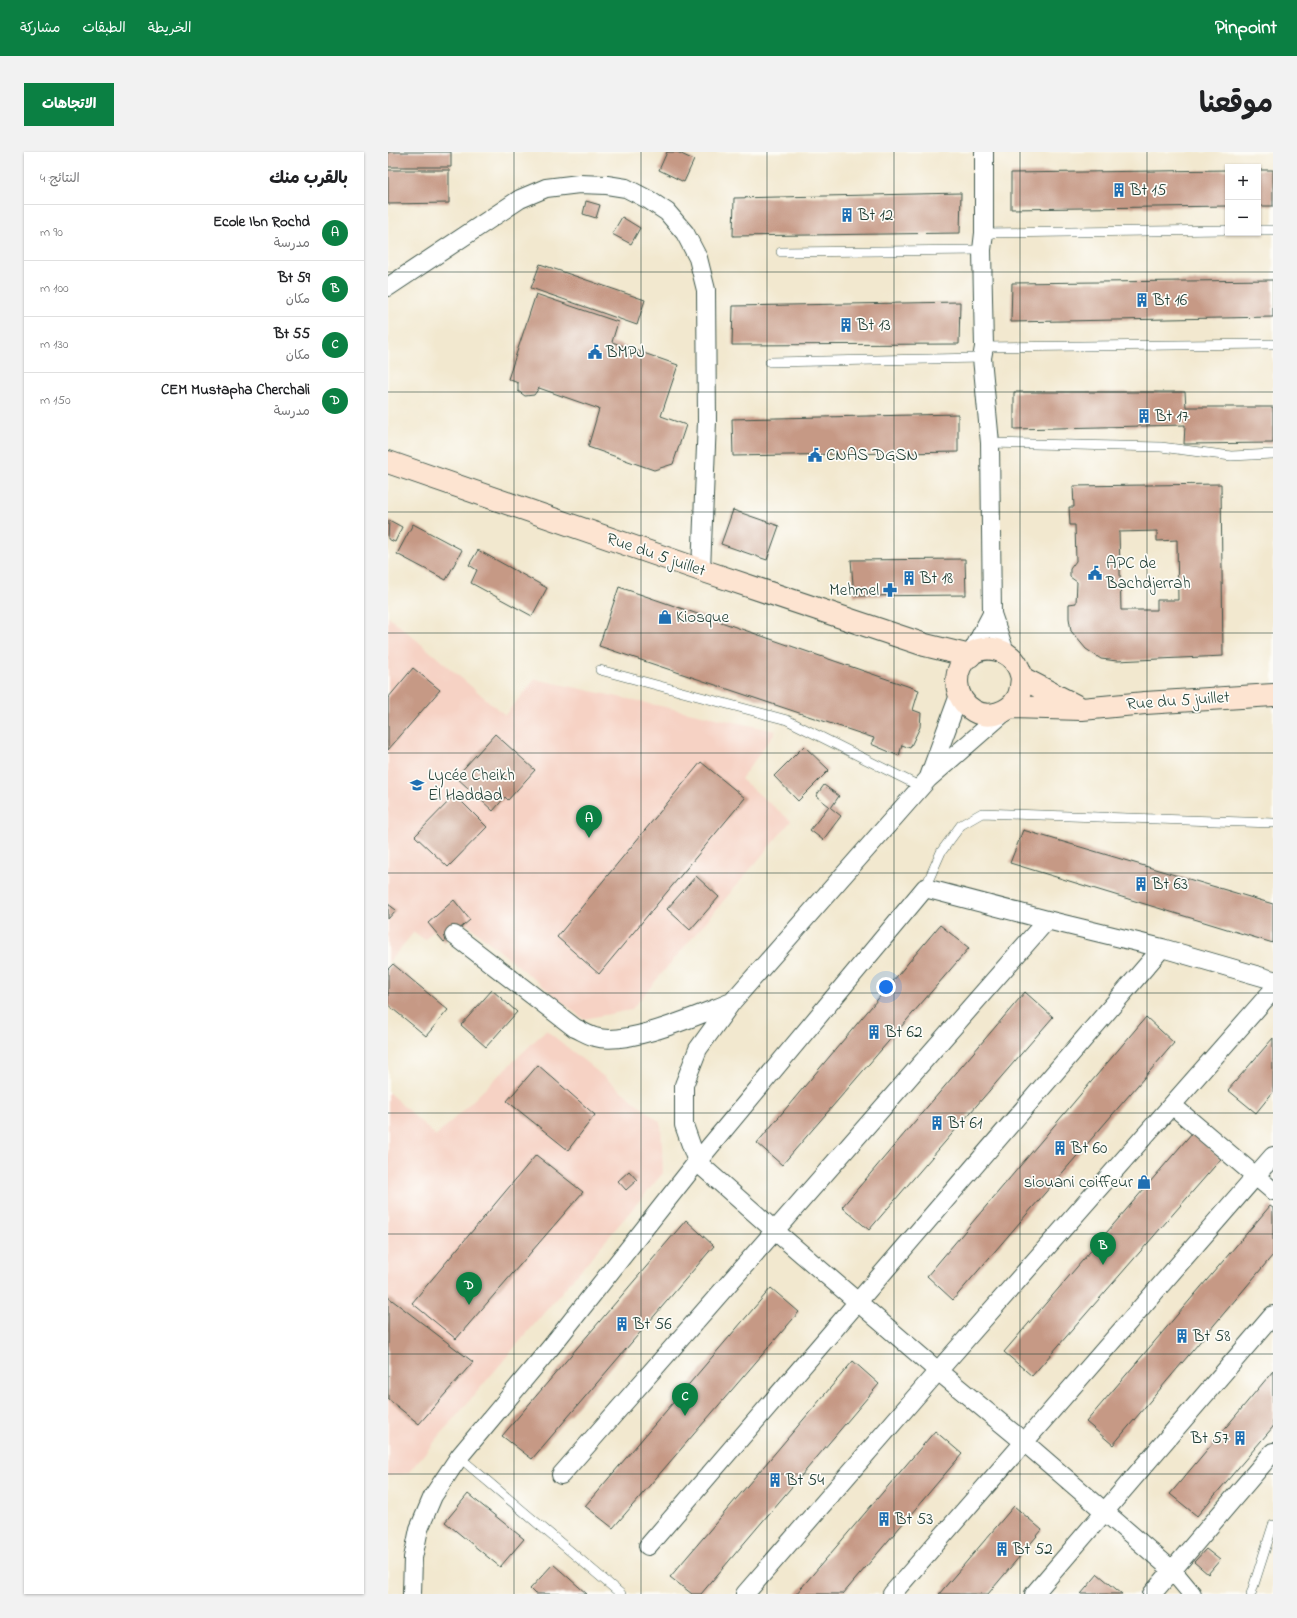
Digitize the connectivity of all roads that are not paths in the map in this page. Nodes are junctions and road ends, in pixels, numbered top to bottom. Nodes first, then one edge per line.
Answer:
1 (984, 152) edge
2 (1225, 230) edge
3 (1261, 230) edge
4 (1273, 230) edge
5 (983, 242) junction
6 (781, 252) dead end
7 (388, 287) edge
8 (1273, 344) edge
9 (983, 353) junction
10 (770, 362) dead end
11 (990, 443) junction
12 (1273, 454) edge
13 (388, 462) edge
14 (701, 570) junction
15 (992, 614) junction
16 (925, 645) junction
17 (1005, 652) junction
18 (970, 655) junction
19 (600, 670) dead end
20 (1022, 678) junction
21 (958, 685) junction
22 (1273, 695) edge
23 (1009, 708) junction
24 (1082, 709) junction
25 (924, 783) junction
26 (1273, 823) edge
27 (925, 888) junction
28 (1047, 920) junction
29 (454, 935) dead end
30 (1162, 948) junction
31 (1273, 980) edge
32 (1273, 990) edge
33 (732, 1002) junction
34 (1172, 1105) junction
35 (1273, 1156) edge
36 (696, 1162) junction
37 (1255, 1176) junction
38 (1273, 1191) edge
39 (774, 1230) junction
40 (858, 1301) junction
41 (1273, 1315) edge
42 (938, 1371) junction
43 (1024, 1442) junction
44 (1273, 1452) edge
45 (459, 1457) junction
46 (561, 1475) dead end
47 (1105, 1512) junction
48 (1273, 1525) edge
49 (648, 1546) dead end
50 (1172, 1570) junction
51 (412, 1594) edge
52 (621, 1594) edge
53 (745, 1594) edge
54 (892, 1594) edge
55 (1034, 1594) edge
56 (1152, 1594) edge
57 (1192, 1594) edge
58 (1251, 1594) edge

1 - 5 street
2 - 5 lane
3 - 4 lane
5 - 6 lane
5 - 9 street
7 - 14 street
8 - 9 lane
9 - 10 lane
9 - 11 street
11 - 12 lane
11 - 15 street
13 - 14 street, Rue du 5 juillet
14 - 16 street, Rue du 5 juillet
15 - 17 street
15 - 18 street
16 - 18 street, Rue du 5 juillet
16 - 21 street
17 - 18 street
17 - 20 street
18 - 21 street
19 - 25 lane
20 - 23 street
20 - 24 street
21 - 23 street
21 - 25 street
22 - 24 street, Rue du 5 juillet
23 - 24 street, Rue du 5 juillet
23 - 25 street
25 - 33 street
26 - 27 lane
27 - 28 street
27 - 36 street
28 - 30 street
28 - 39 street
29 - 33 street
30 - 31 street
30 - 40 street
32 - 34 street
33 - 36 street
34 - 37 street
34 - 42 street
35 - 37 street
36 - 39 street
36 - 45 street
37 - 38 street
37 - 43 street
39 - 40 street
39 - 46 street
40 - 42 street
40 - 49 street
41 - 47 street
42 - 43 street
42 - 53 street
43 - 47 street
43 - 54 street
44 - 50 street
45 - 51 street
45 - 52 lane
47 - 50 street
47 - 55 street
48 - 58 lane
50 - 56 street
50 - 57 street

